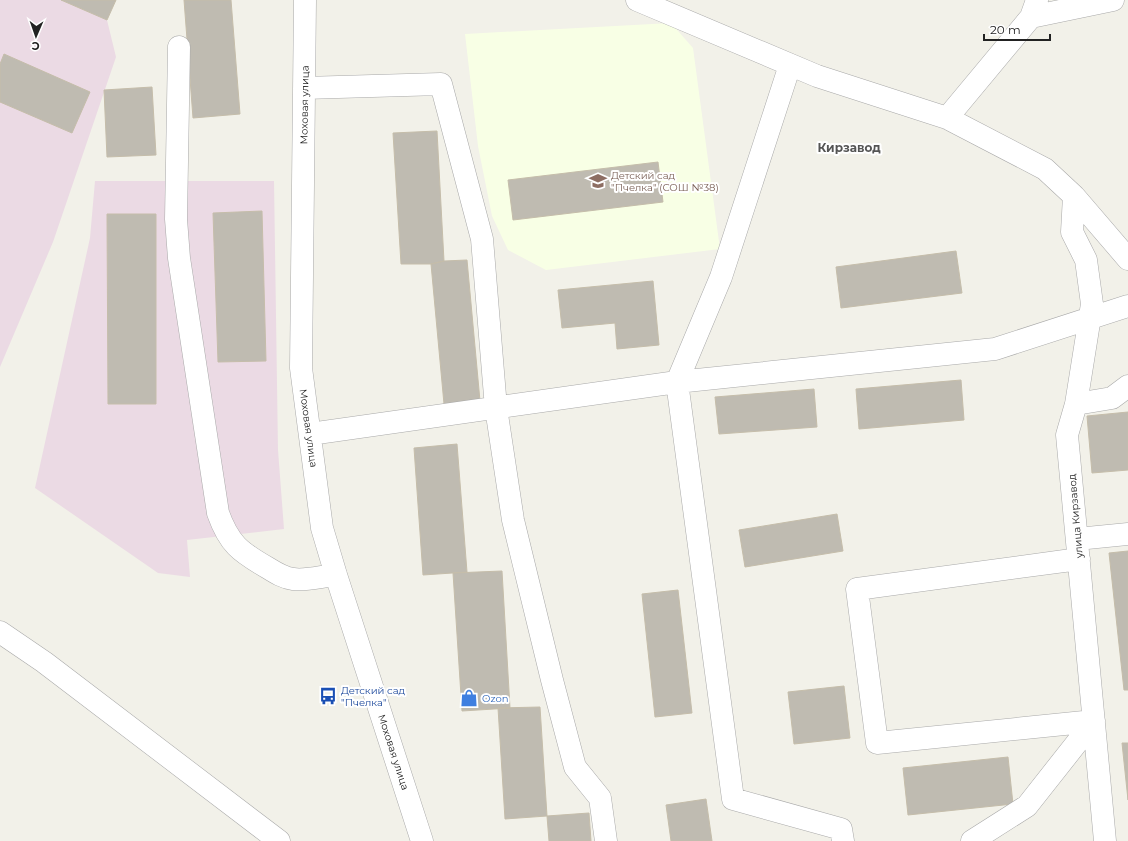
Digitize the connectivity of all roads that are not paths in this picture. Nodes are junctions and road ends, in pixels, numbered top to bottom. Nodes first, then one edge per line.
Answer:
1 (305, 0) edge
2 (637, 0) edge
3 (1113, 0) edge
4 (1034, 9) edge
5 (179, 47) dead end
6 (790, 65) junction
7 (304, 88) junction
8 (947, 118) junction
9 (1074, 196) junction
10 (1128, 259) edge
11 (1128, 306) edge
12 (1090, 319) junction
13 (677, 382) junction
14 (1128, 386) edge
15 (1076, 404) junction
16 (496, 408) junction
17 (310, 434) junction
18 (1128, 534) edge
19 (1078, 549) junction
20 (336, 575) junction
21 (0, 632) edge
22 (1094, 721) junction
23 (279, 841) edge
24 (422, 841) edge
25 (606, 841) edge
26 (843, 841) edge
27 (972, 841) edge
28 (1105, 841) edge

1 - 7 street, Моховая улица
2 - 6 street
3 - 4 street
4 - 8 street
5 - 20 street
6 - 8 street
6 - 13 street
7 - 16 street
7 - 17 street, Моховая улица
8 - 9 street
9 - 10 street
9 - 12 street, улица Кирзавод
11 - 12 street
12 - 13 street
12 - 15 street, улица Кирзавод
13 - 16 street
13 - 26 street
14 - 15 street
15 - 19 street, улица Кирзавод
16 - 17 street
16 - 25 street
17 - 20 street, Моховая улица
18 - 19 street
19 - 22 street, улица Кирзавод
19 - 22 street
20 - 24 street, Моховая улица
21 - 23 street
22 - 27 street
22 - 28 street, улица Кирзавод

